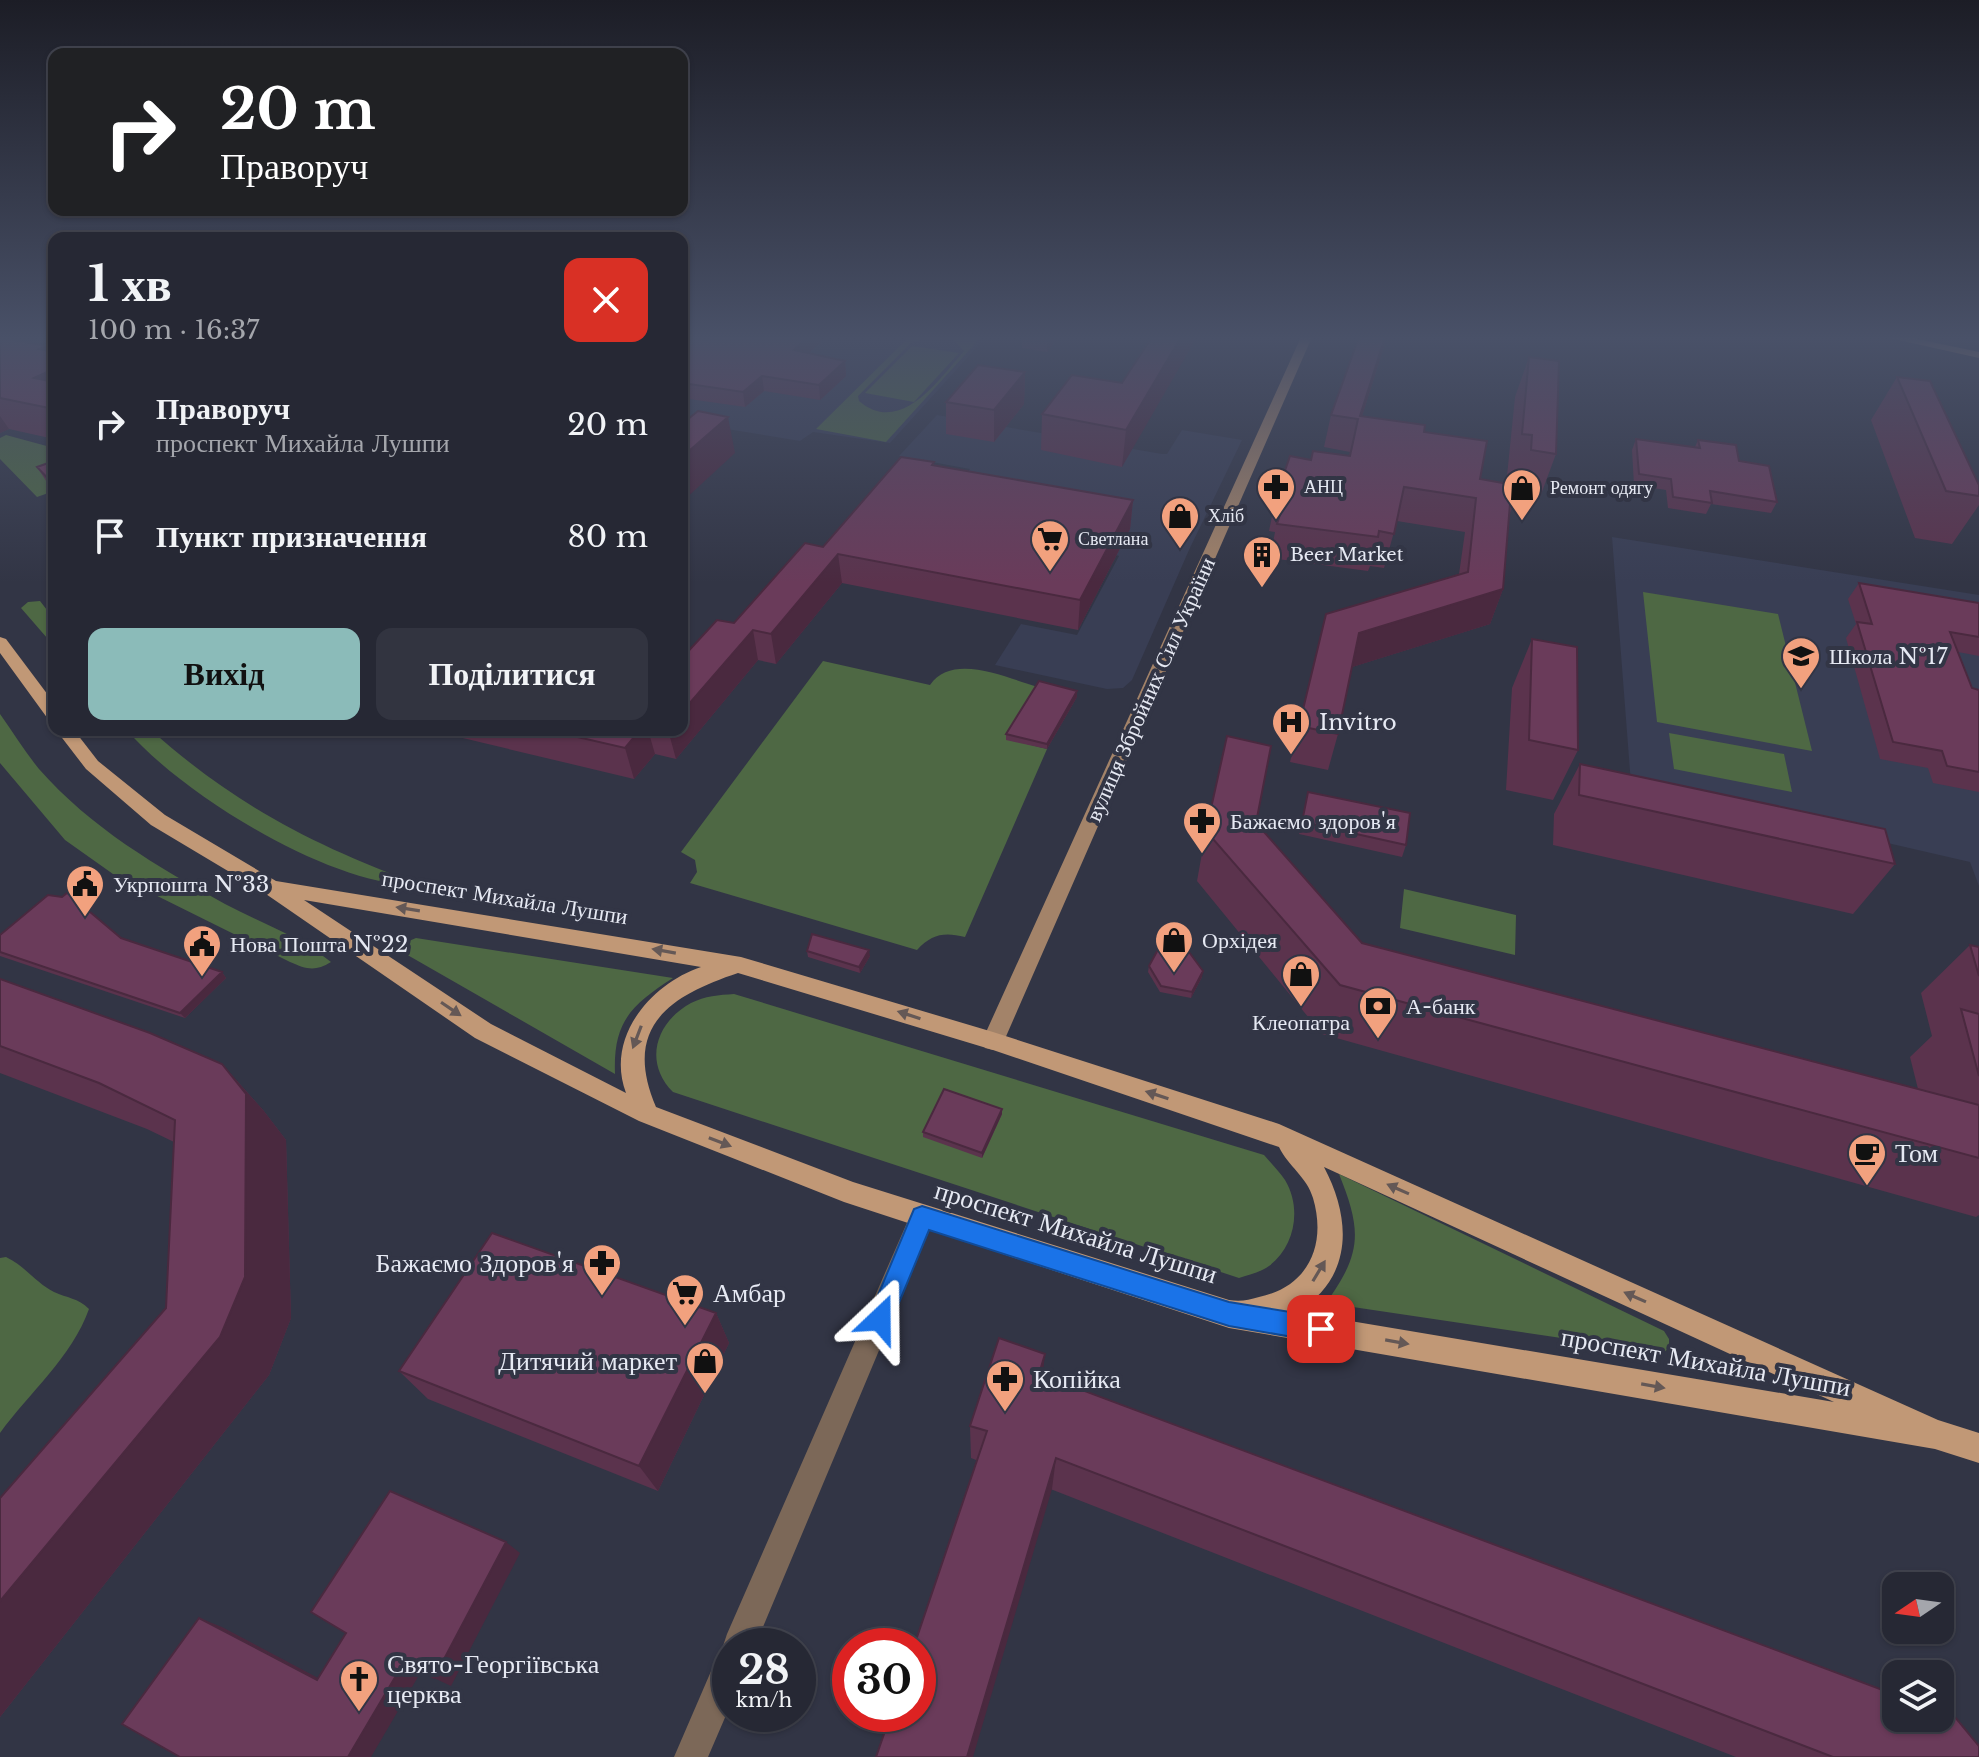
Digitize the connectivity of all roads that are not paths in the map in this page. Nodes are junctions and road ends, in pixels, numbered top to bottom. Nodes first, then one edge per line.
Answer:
1 (1270, 419) edge
2 (0, 642) edge
3 (48, 707) edge
4 (70, 736) edge
5 (270, 887) junction
6 (741, 965) junction
7 (993, 1041) junction
8 (647, 1114) junction
9 (1279, 1135) junction
10 (922, 1217) junction
11 (1229, 1314) junction
12 (1935, 1434) junction
13 (1979, 1448) edge
14 (747, 1628) edge
15 (712, 1709) edge
16 (691, 1757) edge

1 - 7 street, вулиця Збройних Сил України
2 - 3 main road
4 - 5 main road, проспект Михайла Лушпи
6 -> 5 main road, проспект Михайла Лушпи
5 -> 8 main road, проспект Михайла Лушпи
7 -> 6 main road, проспект Михайла Лушпи
6 -> 8 main road
9 -> 7 main road, проспект Михайла Лушпи
8 -> 10 main road, проспект Михайла Лушпи
11 -> 9 main road
12 -> 9 main road, проспект Михайла Лушпи
10 - 11 main road, проспект Михайла Лушпи
10 - 14 street
11 -> 12 main road, проспект Михайла Лушпи
12 - 13 main road, проспект Михайла Лушпи
15 - 16 street

